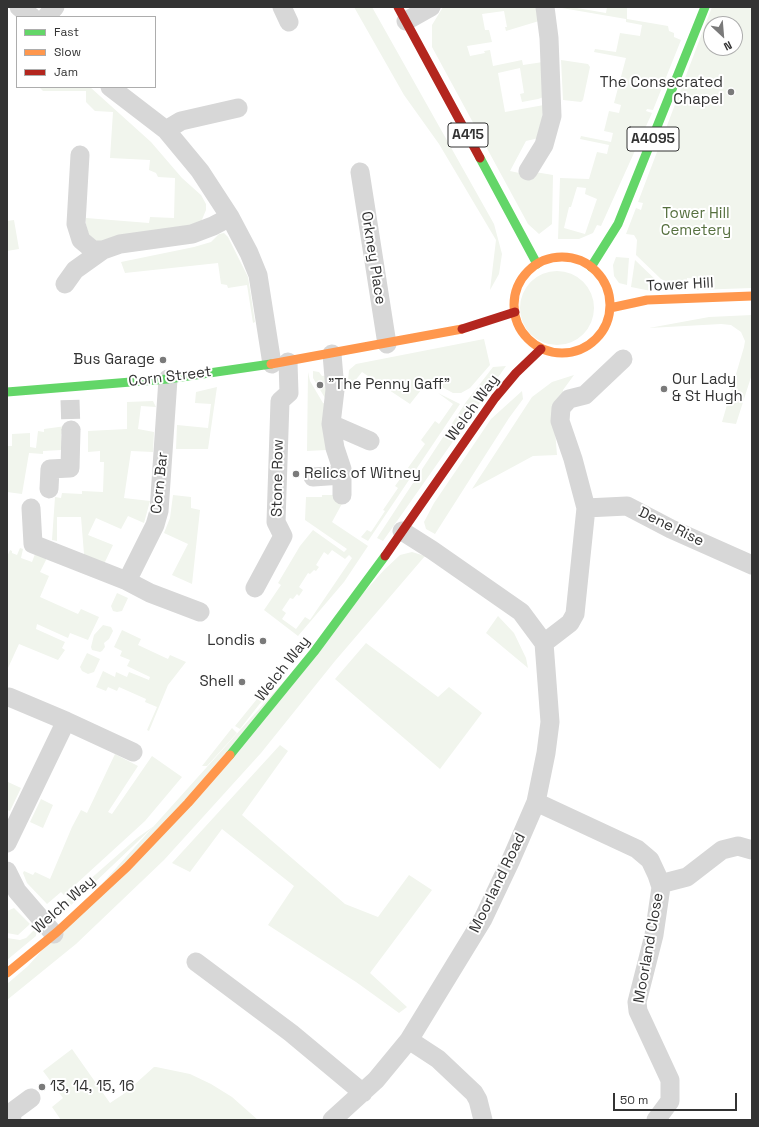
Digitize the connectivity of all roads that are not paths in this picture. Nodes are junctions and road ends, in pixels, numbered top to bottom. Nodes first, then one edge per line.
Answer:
1 (19, 7) edge
2 (56, 7) edge
3 (431, 7) edge
4 (545, 7) edge
5 (705, 7) edge
6 (402, 14) edge
7 (31, 16) edge
8 (47, 16) edge
9 (111, 88) edge
10 (238, 108) dead end
11 (166, 130) junction
12 (80, 155) dead end
13 (528, 171) dead end
14 (360, 172) dead end
15 (230, 217) junction
16 (103, 250) junction
17 (537, 264) junction
18 (591, 266) junction
19 (65, 284) dead end
20 (752, 296) edge
21 (610, 308) junction
22 (515, 312) junction
23 (387, 344) junction
24 (542, 349) junction
25 (332, 354) junction
26 (623, 359) dead end
27 (280, 363) junction
28 (168, 379) junction
29 (7, 392) edge
30 (331, 424) junction
31 (71, 430) tunnel mouth
32 (370, 441) dead end
33 (342, 475) junction
34 (313, 477) dead end
35 (48, 489) dead end
36 (342, 495) dead end
37 (31, 508) dead end
38 (586, 508) junction
39 (402, 531) junction
40 (752, 565) edge
41 (127, 582) junction
42 (255, 588) dead end
43 (200, 612) dead end
44 (544, 643) junction
45 (9, 697) dead end
46 (66, 721) junction
47 (133, 752) dead end
48 (536, 802) junction
49 (7, 843) edge
50 (752, 850) edge
51 (7, 871) edge
52 (660, 884) junction
53 (54, 934) junction
54 (196, 962) dead end
55 (7, 973) edge
56 (409, 1040) junction
57 (363, 1093) junction
58 (31, 1098) dead end
59 (12, 1120) edge
60 (332, 1120) edge
61 (483, 1120) edge
62 (656, 1120) edge

1 - 7 street
2 - 8 street
3 - 6 street
4 - 13 street
5 - 18 street, A4095
6 - 17 street, A415
9 - 11 street
10 - 11 street
11 - 15 street
12 - 16 street
14 - 23 street, Orkney Place
15 - 16 street
15 - 27 street
16 - 19 street
17 - 18 street
17 - 22 street
18 - 21 street
20 - 21 street, Tower Hill
21 - 24 street
22 - 23 street, Corn Street
22 - 24 street
23 - 25 street, Corn Street
24 - 39 street, Welch Way
25 - 27 street, Corn Street
25 - 30 street
26 - 38 street
27 - 28 street, Corn Street
27 - 42 street, Stone Row
28 - 29 street, Corn Street
28 - 41 street, Corn Bar
30 - 32 street
30 - 33 street
31 - 35 street
33 - 34 street
33 - 36 street
37 - 41 street
38 - 40 street, Dene Rise
38 - 44 street
39 - 44 street
39 - 53 street, Welch Way
41 - 43 street
44 - 48 street, Moorland Road
45 - 46 street
46 - 47 street
46 - 49 street
48 - 52 street, Moorland Close
48 - 56 street, Moorland Road
50 - 52 street, Moorland Close
51 - 53 street
52 - 62 street, Moorland Close
53 - 55 street, Welch Way
54 - 57 street
56 - 57 street, Moorland Road
56 - 61 street
57 - 60 street, Moorland Road
58 - 59 street

